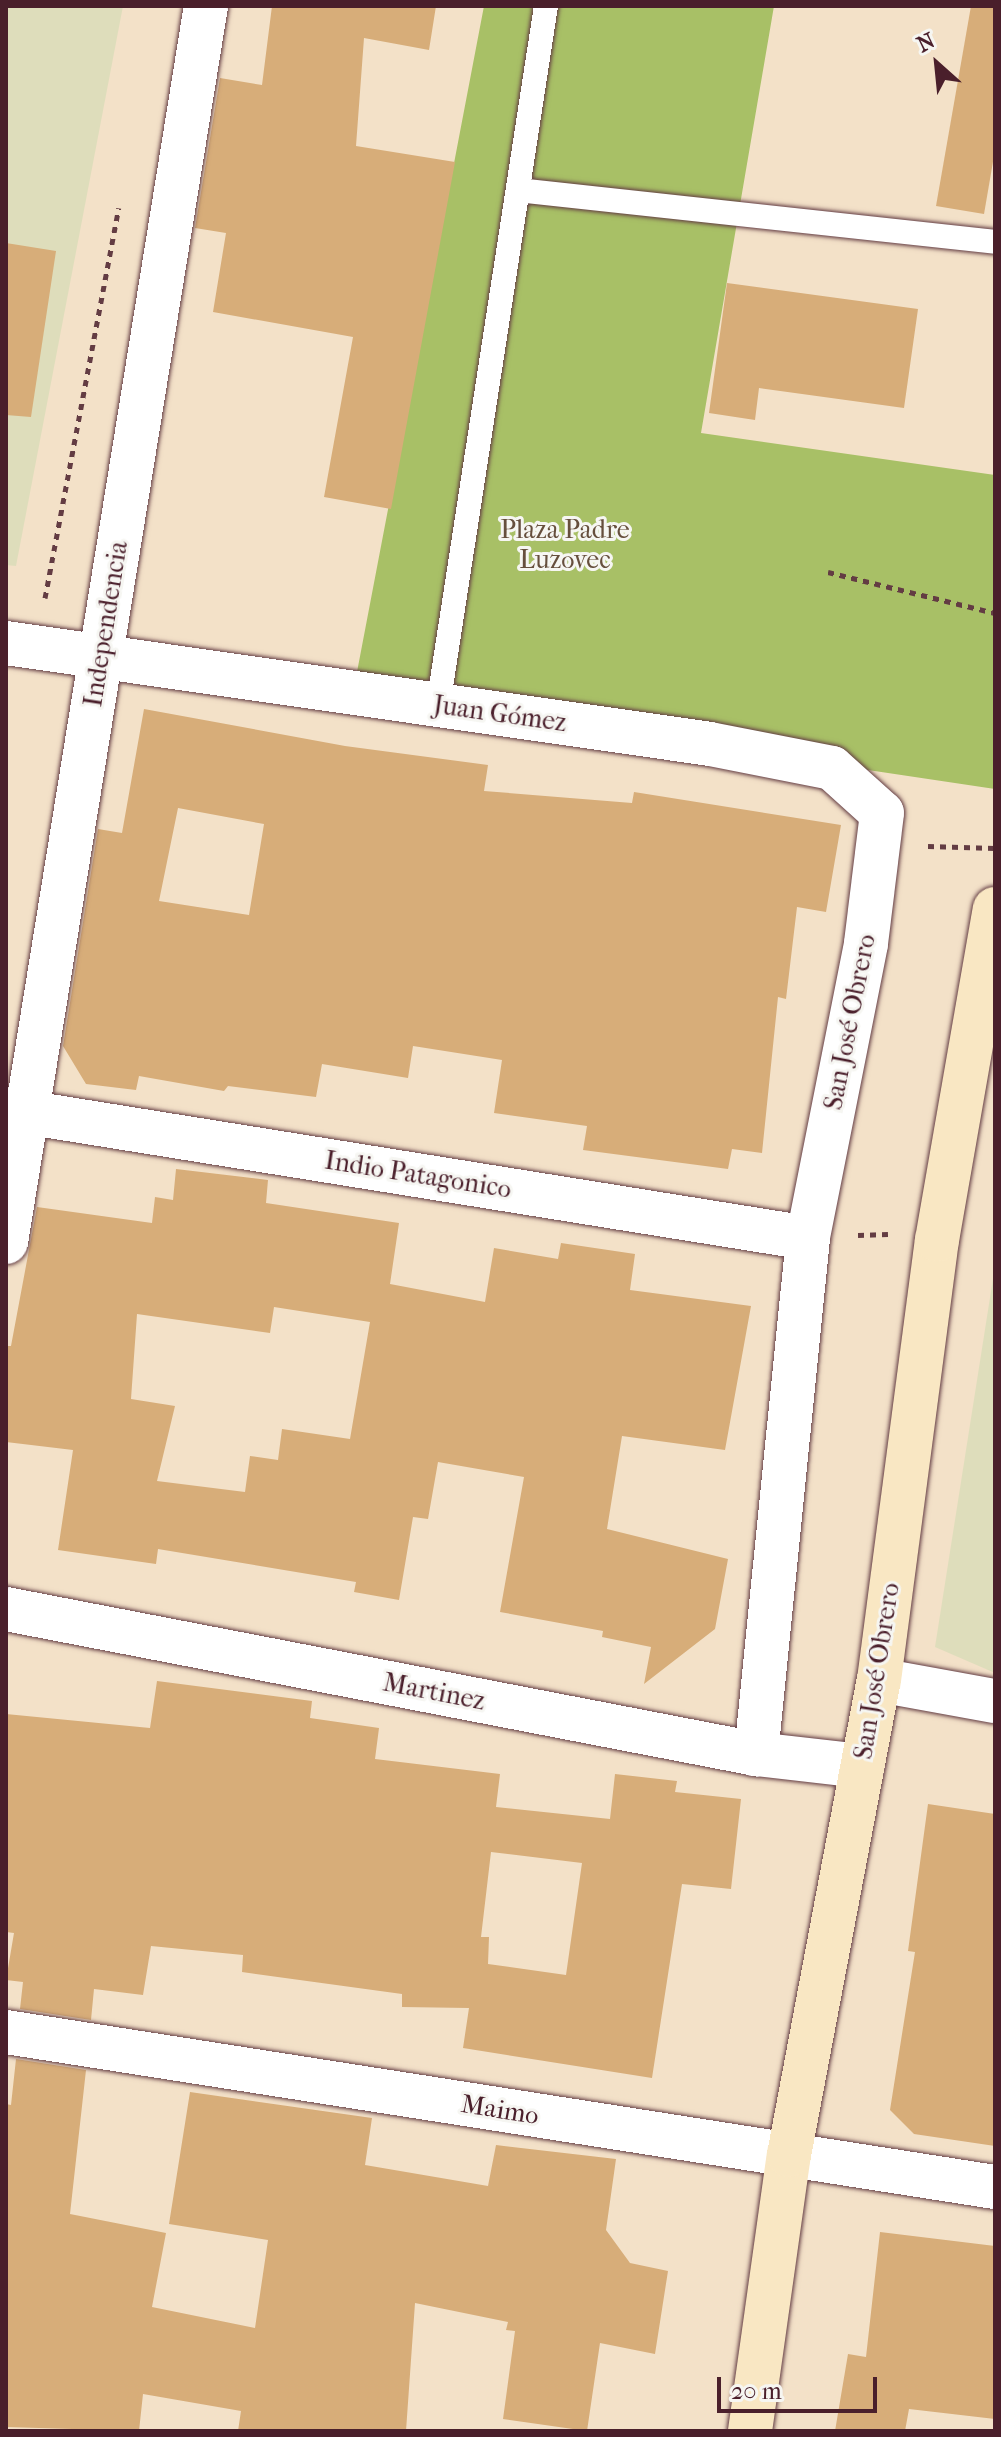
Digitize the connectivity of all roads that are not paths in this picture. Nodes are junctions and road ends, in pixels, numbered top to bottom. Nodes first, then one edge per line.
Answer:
1 (206, 6) edge
2 (546, 6) edge
3 (518, 190) junction
4 (995, 242) edge
5 (6, 643) edge
6 (101, 658) junction
7 (438, 706) junction
8 (881, 830) joint
9 (995, 909) edge
10 (17, 1111) edge
11 (808, 1238) junction
12 (6, 1242) edge
13 (6, 1609) edge
14 (879, 1680) junction
15 (995, 1701) edge
16 (756, 1754) junction
17 (862, 1766) junction
18 (6, 2032) edge
19 (789, 2155) junction
20 (995, 2187) edge
21 (750, 2431) edge

1 - 6 street, Independencia
2 - 3 lane
3 - 4 lane
3 - 7 lane
5 - 6 street, Juan Gómez
6 - 7 street, Juan Gómez
6 - 10 street, Independencia
7 - 8 street, Juan Gómez
8 - 11 street, San José Obrero
9 - 14 street, San José Obrero
10 - 11 street, Indio Patagonico
10 - 12 street, Independencia
11 - 16 street, San José Obrero
13 - 16 street, Martinez
14 - 15 street
14 - 17 street, San José Obrero
16 - 17 street, Martinez
17 - 19 street, San José Obrero
18 - 19 street, Maimo
19 - 20 street, Maimo
19 - 21 street, San José Obrero

